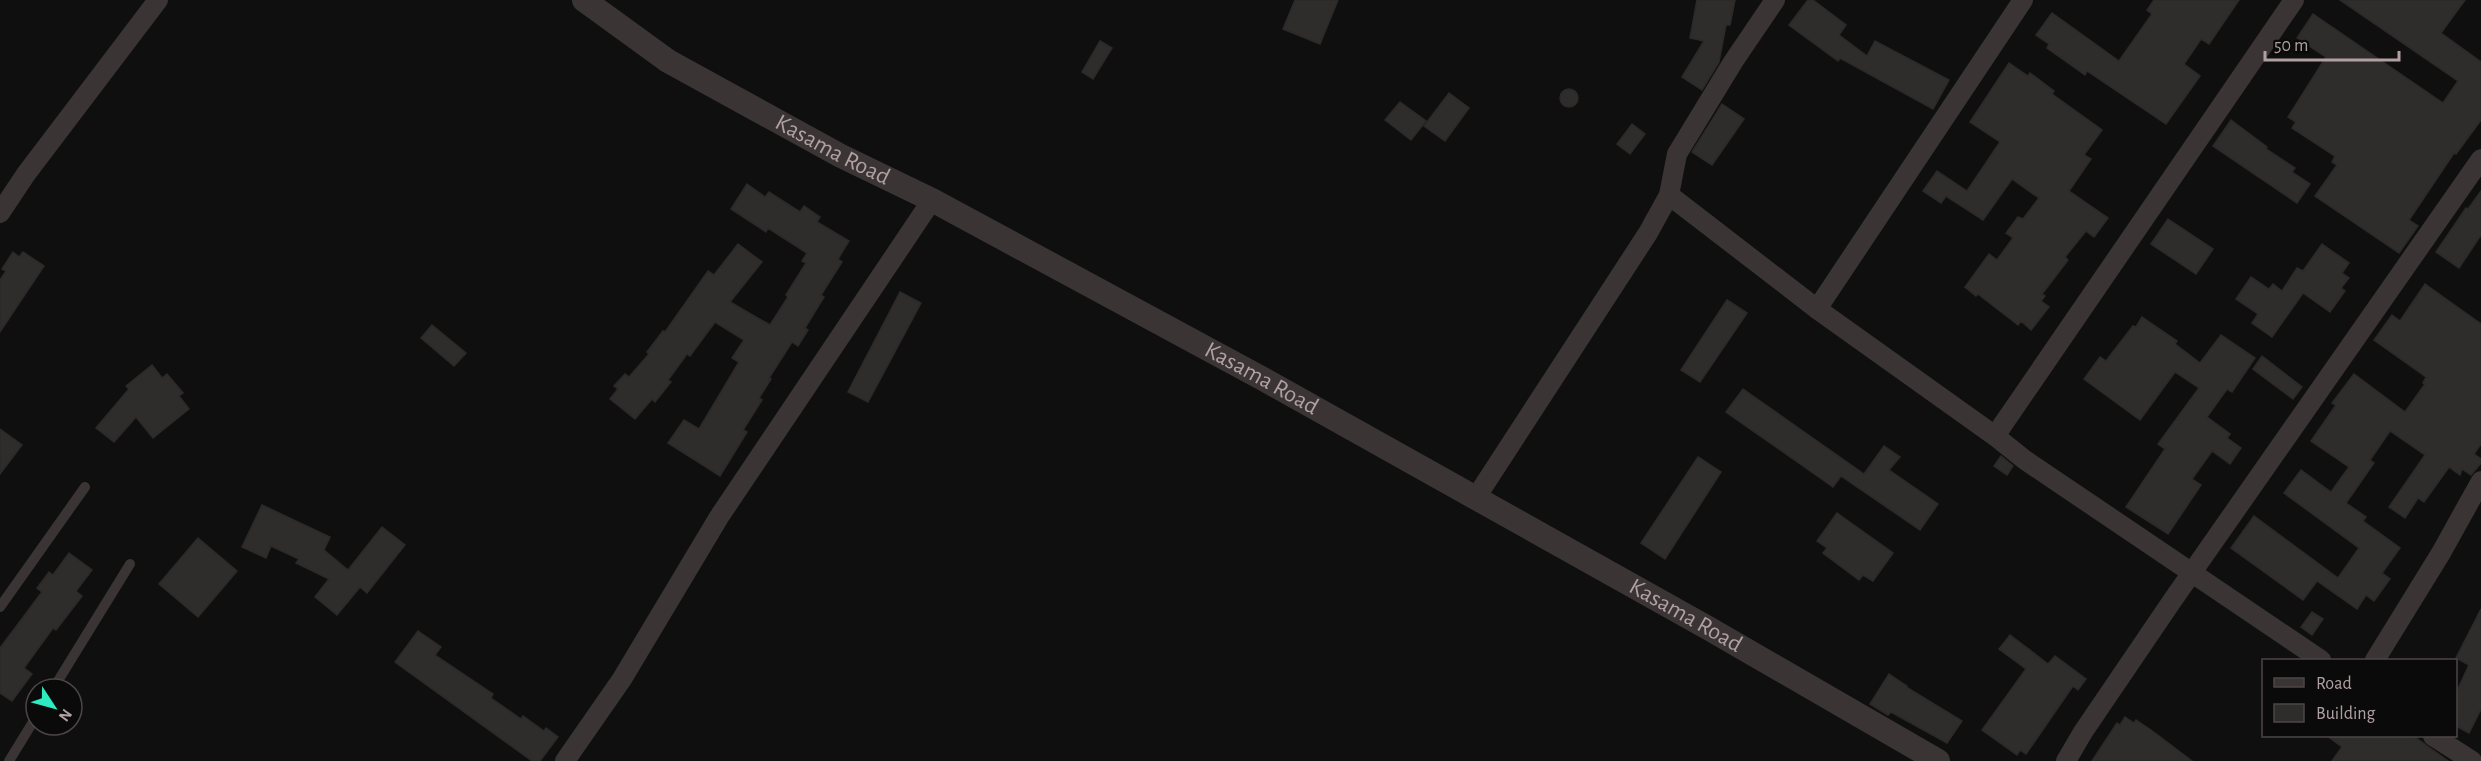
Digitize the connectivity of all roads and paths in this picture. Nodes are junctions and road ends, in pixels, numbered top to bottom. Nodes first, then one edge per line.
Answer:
1 (158, 0) edge
2 (584, 0) edge
3 (1775, 0) edge
4 (2023, 0) edge
5 (2294, 0) edge
6 (2481, 159) edge
7 (1669, 195) junction
8 (932, 200) junction
9 (0, 213) edge
10 (1817, 309) junction
11 (1995, 436) junction
12 (2481, 481) edge
13 (85, 487) dead end
14 (1475, 500) junction
15 (130, 564) dead end
16 (2192, 573) junction
17 (0, 607) edge
18 (2320, 659) edge
19 (2376, 659) edge
20 (60, 677) edge
21 (24, 737) edge
22 (2436, 737) edge
23 (9, 761) edge
24 (565, 761) edge
25 (1938, 761) edge
26 (2066, 761) edge
27 (2472, 761) edge

1 - 9 street
2 - 8 street, Kasama Road
3 - 7 street
4 - 10 street
5 - 11 street
6 - 16 street
7 - 10 street
7 - 14 street
8 - 14 street, Kasama Road
8 - 24 street
10 - 11 street
11 - 16 street
12 - 19 street
13 - 17 lane
14 - 25 street, Kasama Road
15 - 20 lane
16 - 18 street
16 - 26 street
21 - 23 lane
22 - 27 street

